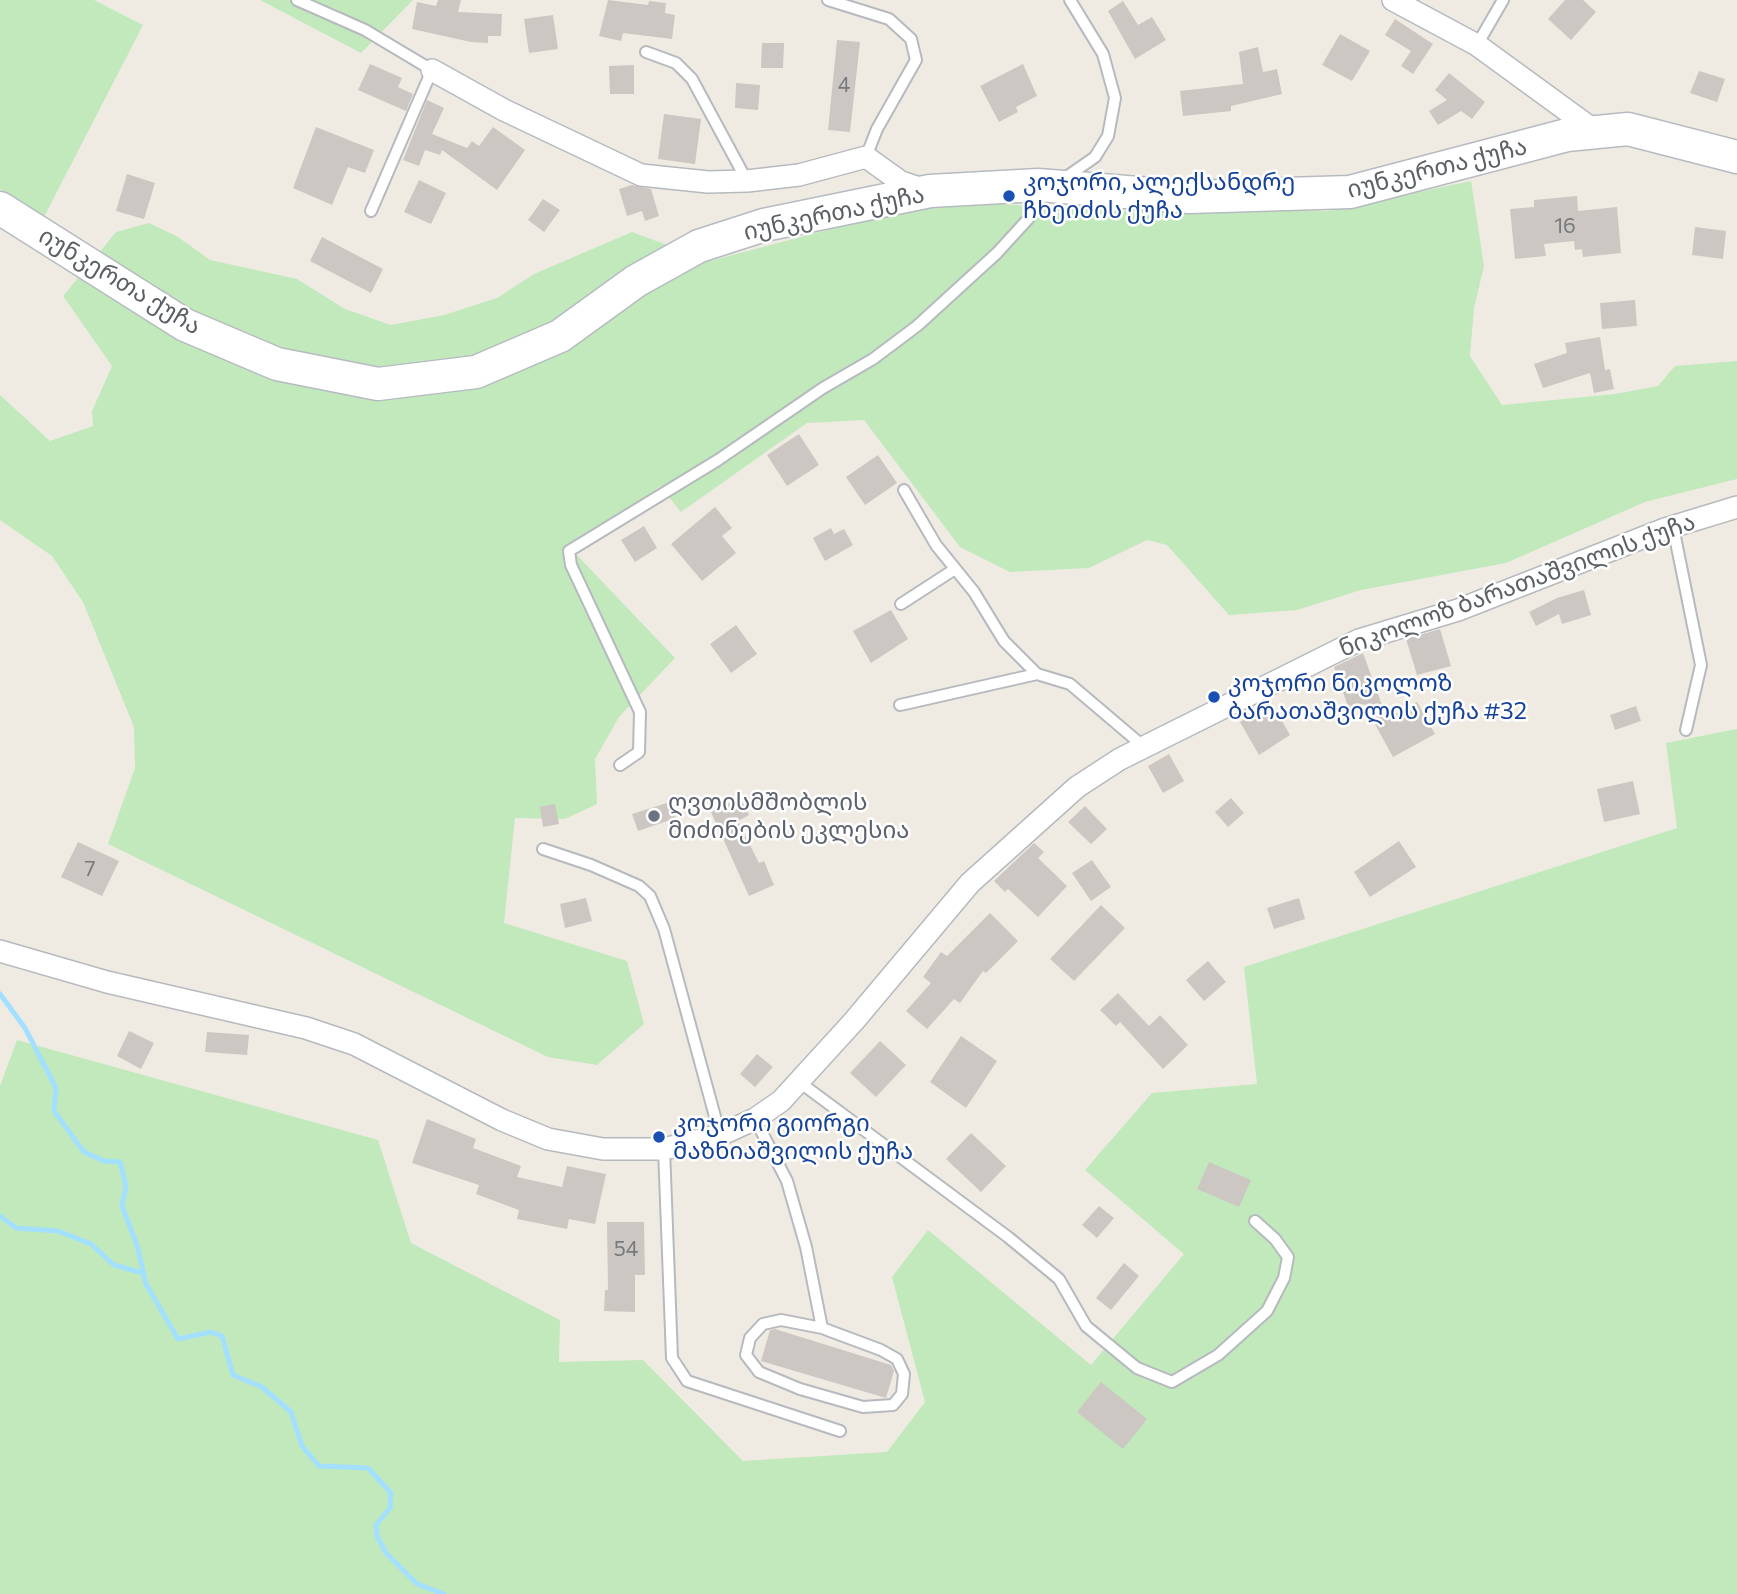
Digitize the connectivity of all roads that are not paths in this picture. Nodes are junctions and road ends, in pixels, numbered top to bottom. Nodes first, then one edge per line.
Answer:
1 (297, 0) edge
2 (828, 0) edge
3 (1070, 0) edge
4 (1393, 0) edge
5 (1503, 0) edge
6 (1477, 45) junction
7 (646, 52) dead end
8 (432, 70) junction
9 (1595, 131) junction
10 (866, 157) junction
11 (1737, 157) edge
12 (747, 181) junction
13 (1046, 185) junction
14 (930, 191) junction
15 (0, 208) edge
16 (371, 211) dead end
17 (904, 490) dead end
18 (1737, 507) edge
19 (1673, 527) junction
20 (955, 569) junction
21 (901, 604) dead end
22 (1037, 674) junction
23 (900, 705) dead end
24 (1686, 730) dead end
25 (1143, 746) junction
26 (620, 765) dead end
27 (543, 849) dead end
28 (0, 951) edge
29 (798, 1082) junction
30 (755, 1119) junction
31 (720, 1135) junction
32 (664, 1149) junction
33 (1255, 1221) dead end
34 (822, 1328) junction
35 (840, 1430) dead end

1 - 8 lane
2 - 10 lane
3 - 13 lane
4 - 6 street
5 - 6 lane
6 - 9 street
7 - 12 lane
8 - 12 street
8 - 16 lane
9 - 11 main road, იუნკერთა ქუჩა
9 - 13 main road, იუნკერთა ქუჩა
10 - 12 street
10 - 14 street
13 - 14 main road, იუნკერთა ქუჩა
13 - 26 lane
14 - 15 main road, იუნკერთა ქუჩა
17 - 20 lane
18 - 19 street, ნიკოლოზ ბარათაშვილის ქუჩა
19 - 24 lane
19 - 25 street, ნიკოლოზ ბარათაშვილის ქუჩა
20 - 21 lane
20 - 22 lane
22 - 23 lane
22 - 25 lane
25 - 29 street, ნიკოლოზ ბარათაშვილის ქუჩა
27 - 31 lane
28 - 32 street, ნიკოლოზ ბარათაშვილის ქუჩა
29 - 30 street, ნიკოლოზ ბარათაშვილის ქუჩა
29 - 33 lane
30 - 31 street, ნიკოლოზ ბარათაშვილის ქუჩა
30 - 34 lane
31 - 32 street, ნიკოლოზ ბარათაშვილის ქუჩა
32 - 35 lane
34 - 34 lane

